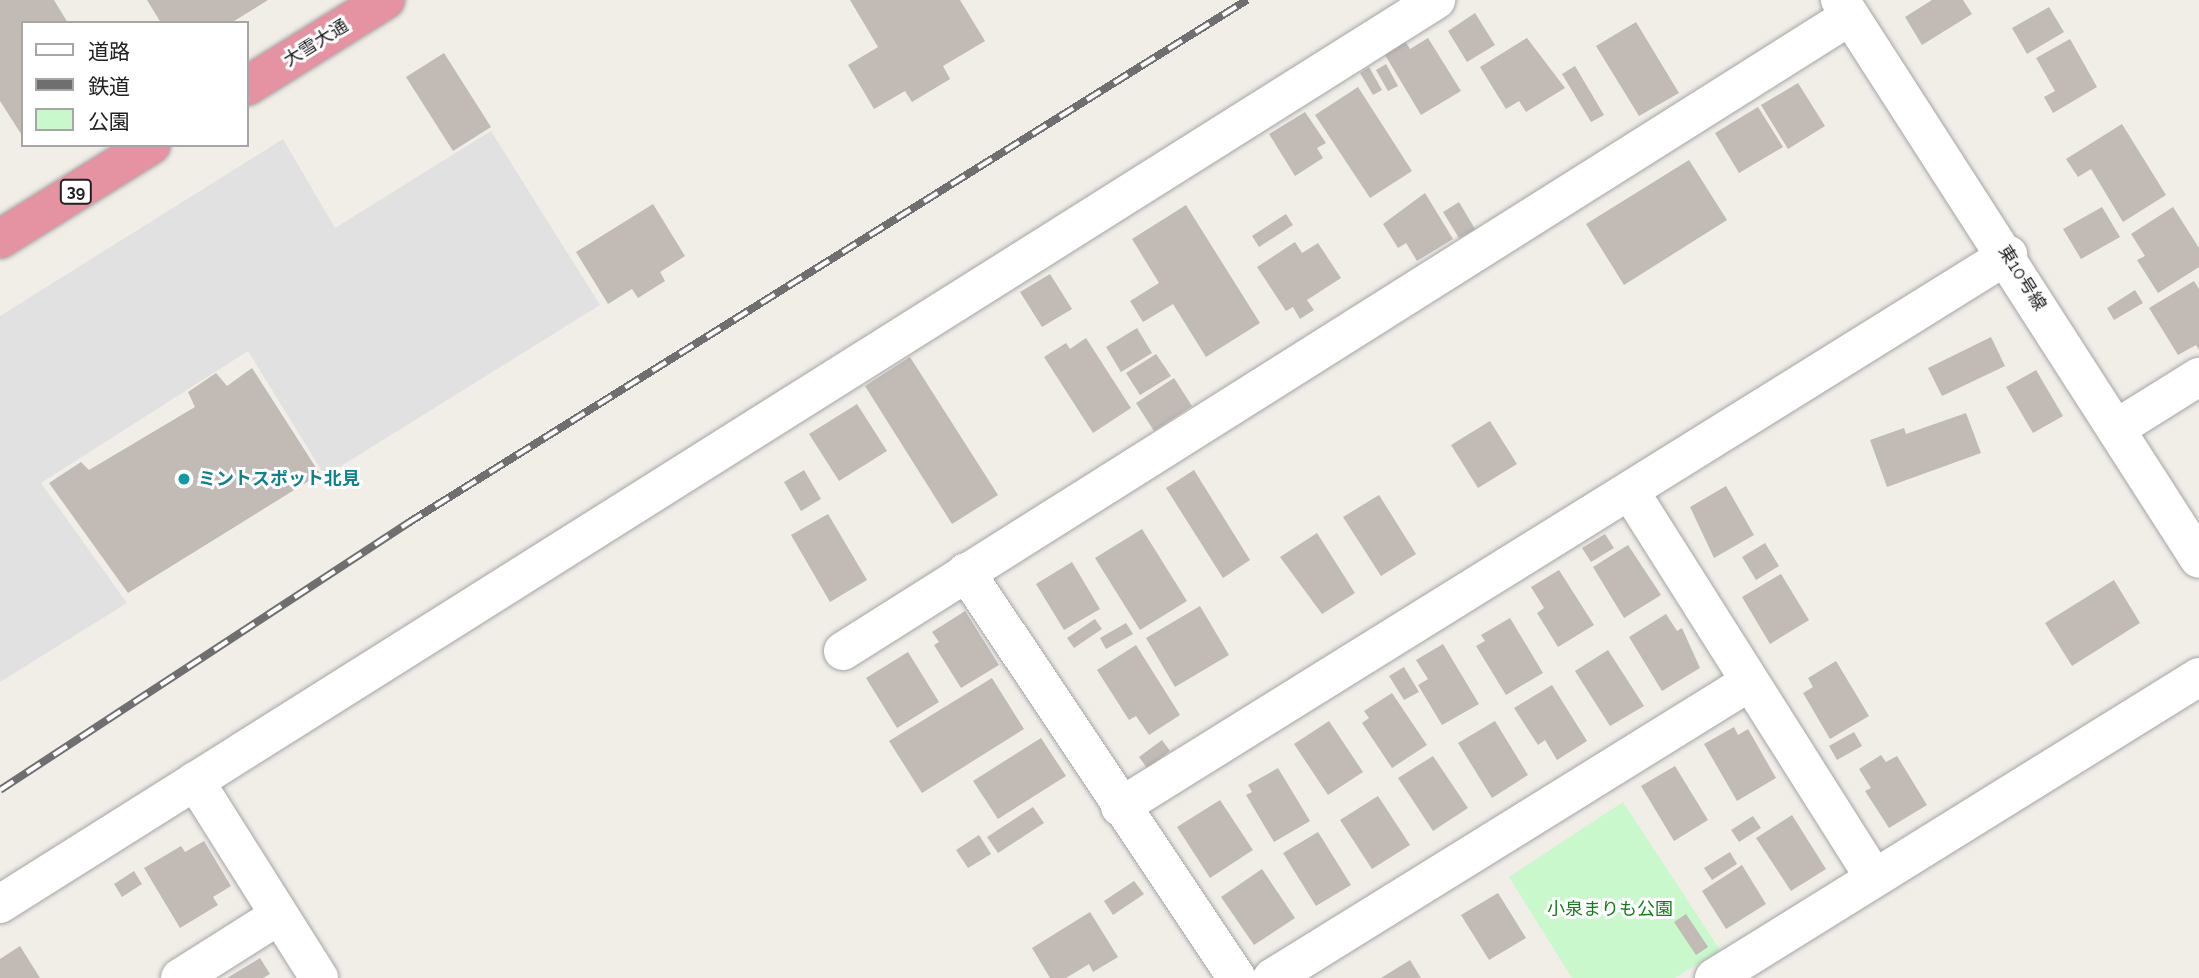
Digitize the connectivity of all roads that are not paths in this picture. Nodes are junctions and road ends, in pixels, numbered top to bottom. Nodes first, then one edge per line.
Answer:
1 (385, 0) edge
2 (1436, 0) edge
3 (1845, 8) edge
4 (248, 85) edge
5 (148, 147) edge
6 (0, 239) edge
7 (2008, 255) junction
8 (2199, 377) edge
9 (2117, 428) junction
10 (1631, 493) junction
11 (2199, 559) edge
12 (966, 572) junction
13 (844, 651) dead end
14 (2199, 677) edge
15 (1748, 683) junction
16 (195, 781) junction
17 (1119, 807) junction
18 (1874, 877) junction
19 (0, 904) edge
20 (278, 916) junction
21 (180, 978) edge
22 (319, 978) edge
23 (1237, 978) edge
24 (1272, 978) edge
25 (1714, 978) edge

1 - 4 highway, 大雪大通
2 - 16 street
3 - 7 street, 東10号線
3 - 12 street
5 - 6 highway, 39
7 - 9 street, 東10号線
7 - 10 street
8 - 9 street
9 - 11 street, 東10号線
10 - 15 street
10 - 17 street
12 - 13 street
12 - 17 street
14 - 18 street
15 - 18 street
15 - 24 street
16 - 19 street
16 - 20 street
17 - 23 street
18 - 25 street
20 - 21 street
20 - 22 street

